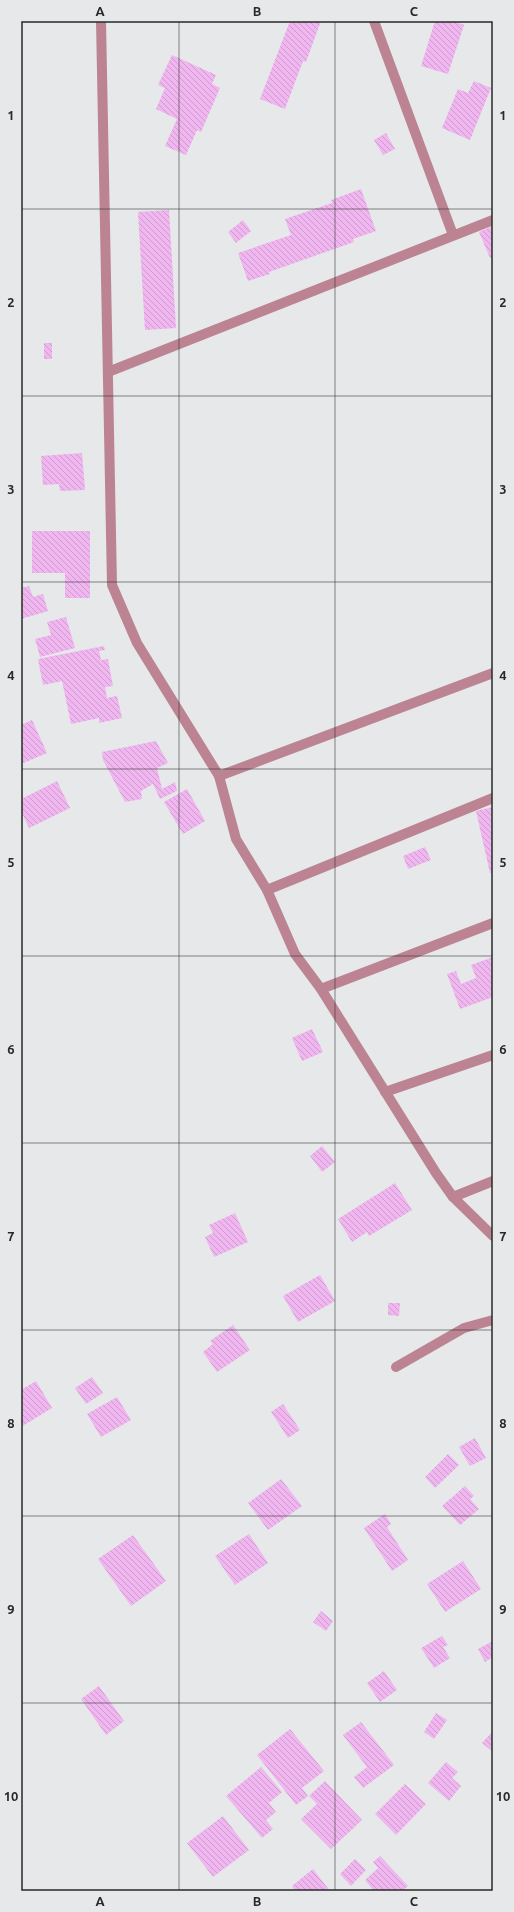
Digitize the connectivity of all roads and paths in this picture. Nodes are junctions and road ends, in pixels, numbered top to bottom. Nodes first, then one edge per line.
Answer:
1 (101, 21) edge
2 (374, 21) edge
3 (493, 220) edge
4 (453, 235) junction
5 (108, 372) junction
6 (493, 673) edge
7 (219, 776) junction
8 (493, 798) edge
9 (267, 890) junction
10 (493, 924) edge
11 (321, 989) junction
12 (493, 1055) edge
13 (385, 1092) junction
14 (493, 1181) edge
15 (454, 1197) junction
16 (493, 1236) edge
17 (493, 1320) edge
18 (396, 1367) dead end

1 - 5 street
2 - 4 street
3 - 4 street
4 - 5 street
5 - 7 street
6 - 7 street
7 - 9 street
8 - 9 street
9 - 11 street
10 - 11 street
11 - 13 street
12 - 13 street
13 - 15 street
14 - 15 street
15 - 16 street
17 - 18 street

